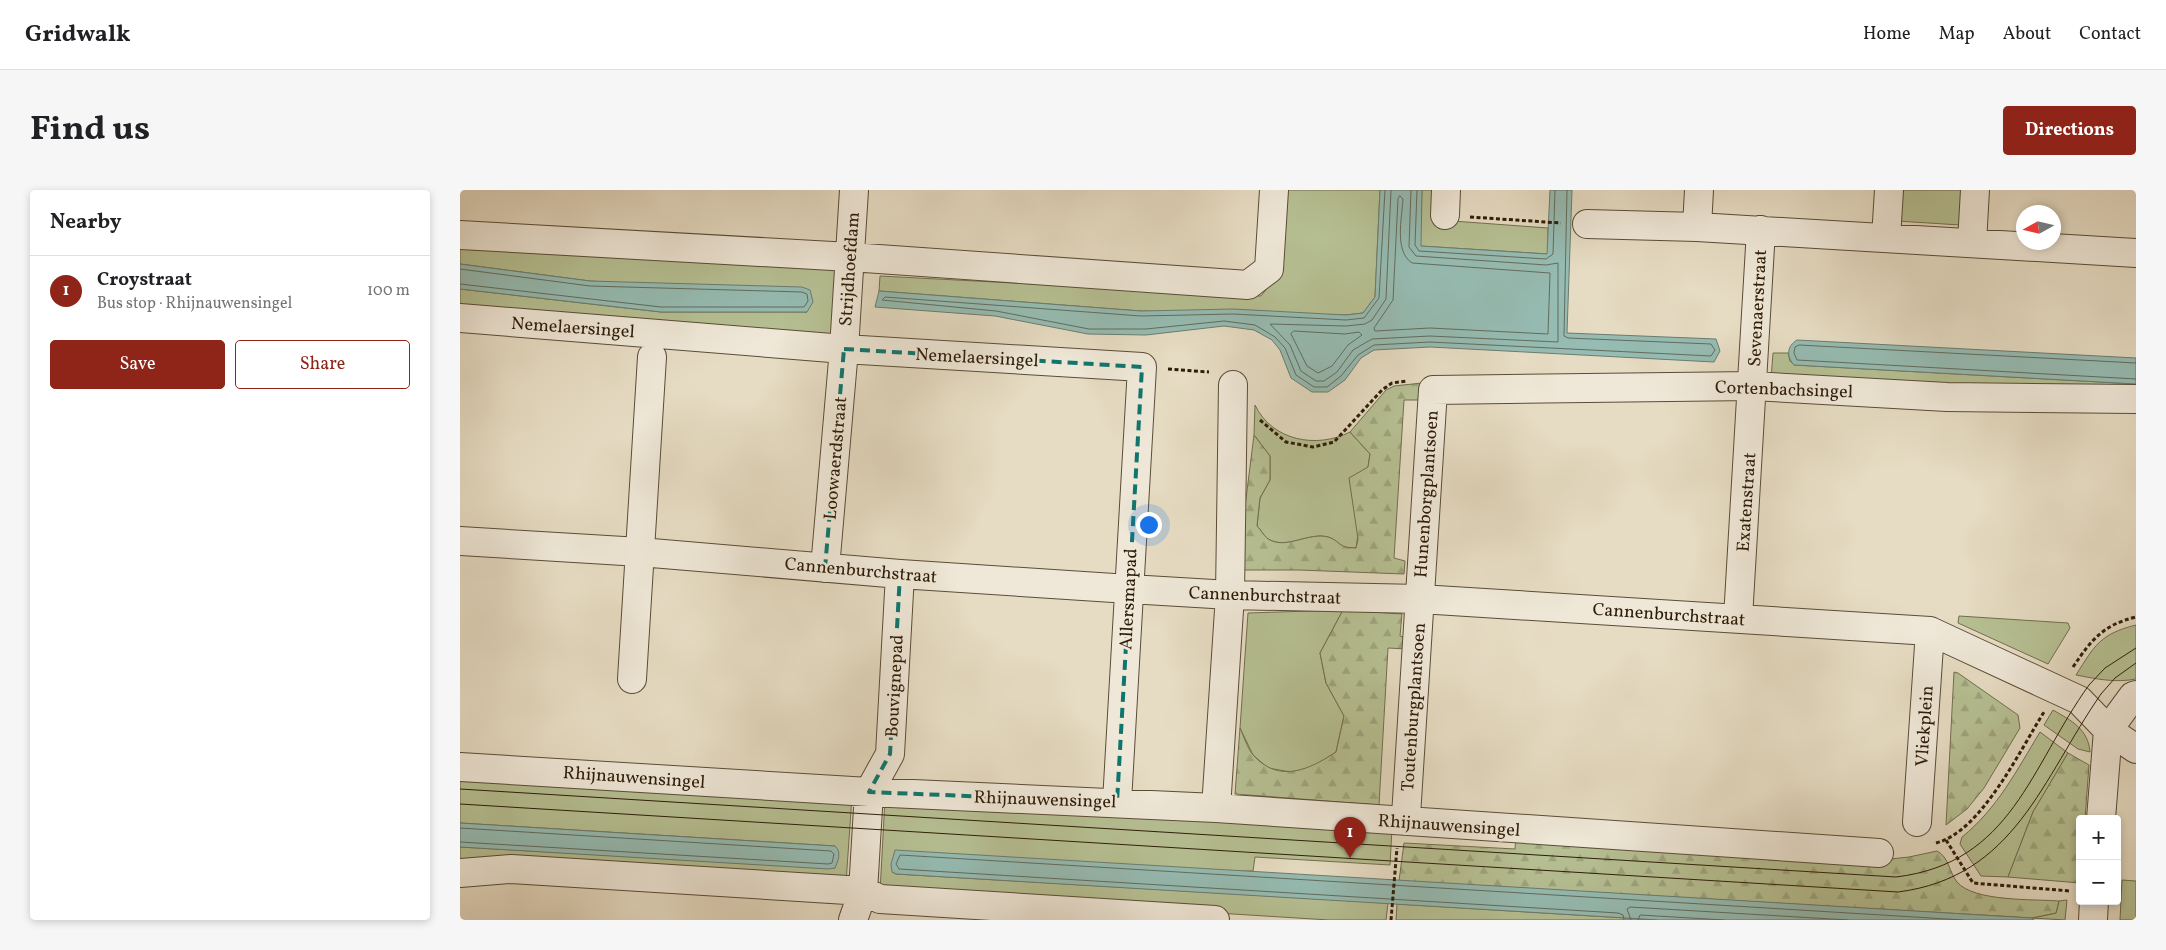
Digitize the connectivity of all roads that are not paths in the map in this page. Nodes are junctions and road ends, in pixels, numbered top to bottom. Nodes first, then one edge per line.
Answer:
1 (854, 190) edge
2 (1274, 190) edge
3 (1699, 190) edge
4 (1889, 190) edge
5 (1975, 190) edge
6 (1587, 224) dead end
7 (1697, 227) junction
8 (1761, 230) junction
9 (460, 235) edge
10 (1886, 238) junction
11 (1972, 243) junction
12 (2136, 253) edge
13 (850, 258) junction
14 (460, 318) edge
15 (844, 349) junction
16 (652, 357) dead end
17 (1142, 367) joint
18 (1233, 385) road end
19 (1753, 386) junction
20 (1433, 390) joint
21 (2136, 399) edge
22 (460, 541) edge
23 (640, 552) junction
24 (825, 568) junction
25 (900, 574) junction
26 (1129, 589) junction
27 (1230, 595) junction
28 (1420, 599) junction
29 (1738, 618) junction
30 (1930, 630) junction
31 (632, 679) dead end
32 (2136, 695) edge
33 (2136, 727) edge
34 (2108, 730) junction
35 (2136, 749) edge
36 (460, 767) edge
37 (869, 792) junction
38 (1117, 802) junction
39 (1216, 808) junction
40 (2101, 815) edge
41 (1406, 816) dead end
42 (1922, 834) road end
43 (1879, 853) dead end
44 (460, 873) edge
45 (863, 891) junction
46 (2087, 905) edge
47 (853, 920) edge
48 (1215, 920) edge
49 (2093, 920) edge

1 - 13 street, Strijdhoefdam
2 - 13 street
3 - 7 street
4 - 10 street
5 - 11 street
6 - 7 street, Sevenaerstraat
7 - 8 street, Sevenaerstraat
8 - 10 street, Sevenaerstraat
8 - 19 street, Sevenaerstraat
9 - 13 street
10 - 11 street, Sevenaerstraat
11 - 12 street, Sevenaerstraat
13 - 15 street, Strijdhoefdam
14 - 15 street, Nemelaersingel
15 - 17 street, Nemelaersingel
15 - 24 street, Loowaerdstraat
16 - 23 street
17 - 26 street, Allersmapad
18 - 27 street
19 - 20 street, Cortenbachsingel
19 - 21 street, Cortenbachsingel
19 - 29 street, Exatenstraat
20 - 28 street, Hunenborgplantsoen
22 - 23 street, Cannenburchstraat
23 - 24 street, Cannenburchstraat
23 - 31 street
24 - 25 street, Cannenburchstraat
25 - 26 street, Cannenburchstraat
25 - 37 street, Bouvignepad
26 - 27 street, Cannenburchstraat
26 - 38 street, Allersmapad
27 - 28 street, Cannenburchstraat
27 - 39 street
28 - 29 street, Cannenburchstraat
28 - 41 street, Toutenburgplantsoen
29 - 30 street, Cannenburchstraat
30 - 34 street, Cannenburchstraat
30 - 42 street, Vliekplein
32 - 34 street
33 - 34 street
34 - 35 street, Cannenburchstraat
34 - 40 street
36 - 37 street, Rhijnauwensingel
37 - 38 street, Rhijnauwensingel
37 - 45 street
38 - 39 street, Rhijnauwensingel
39 - 43 street, Rhijnauwensingel
44 - 45 street
45 - 47 street
45 - 48 street
46 - 49 street

